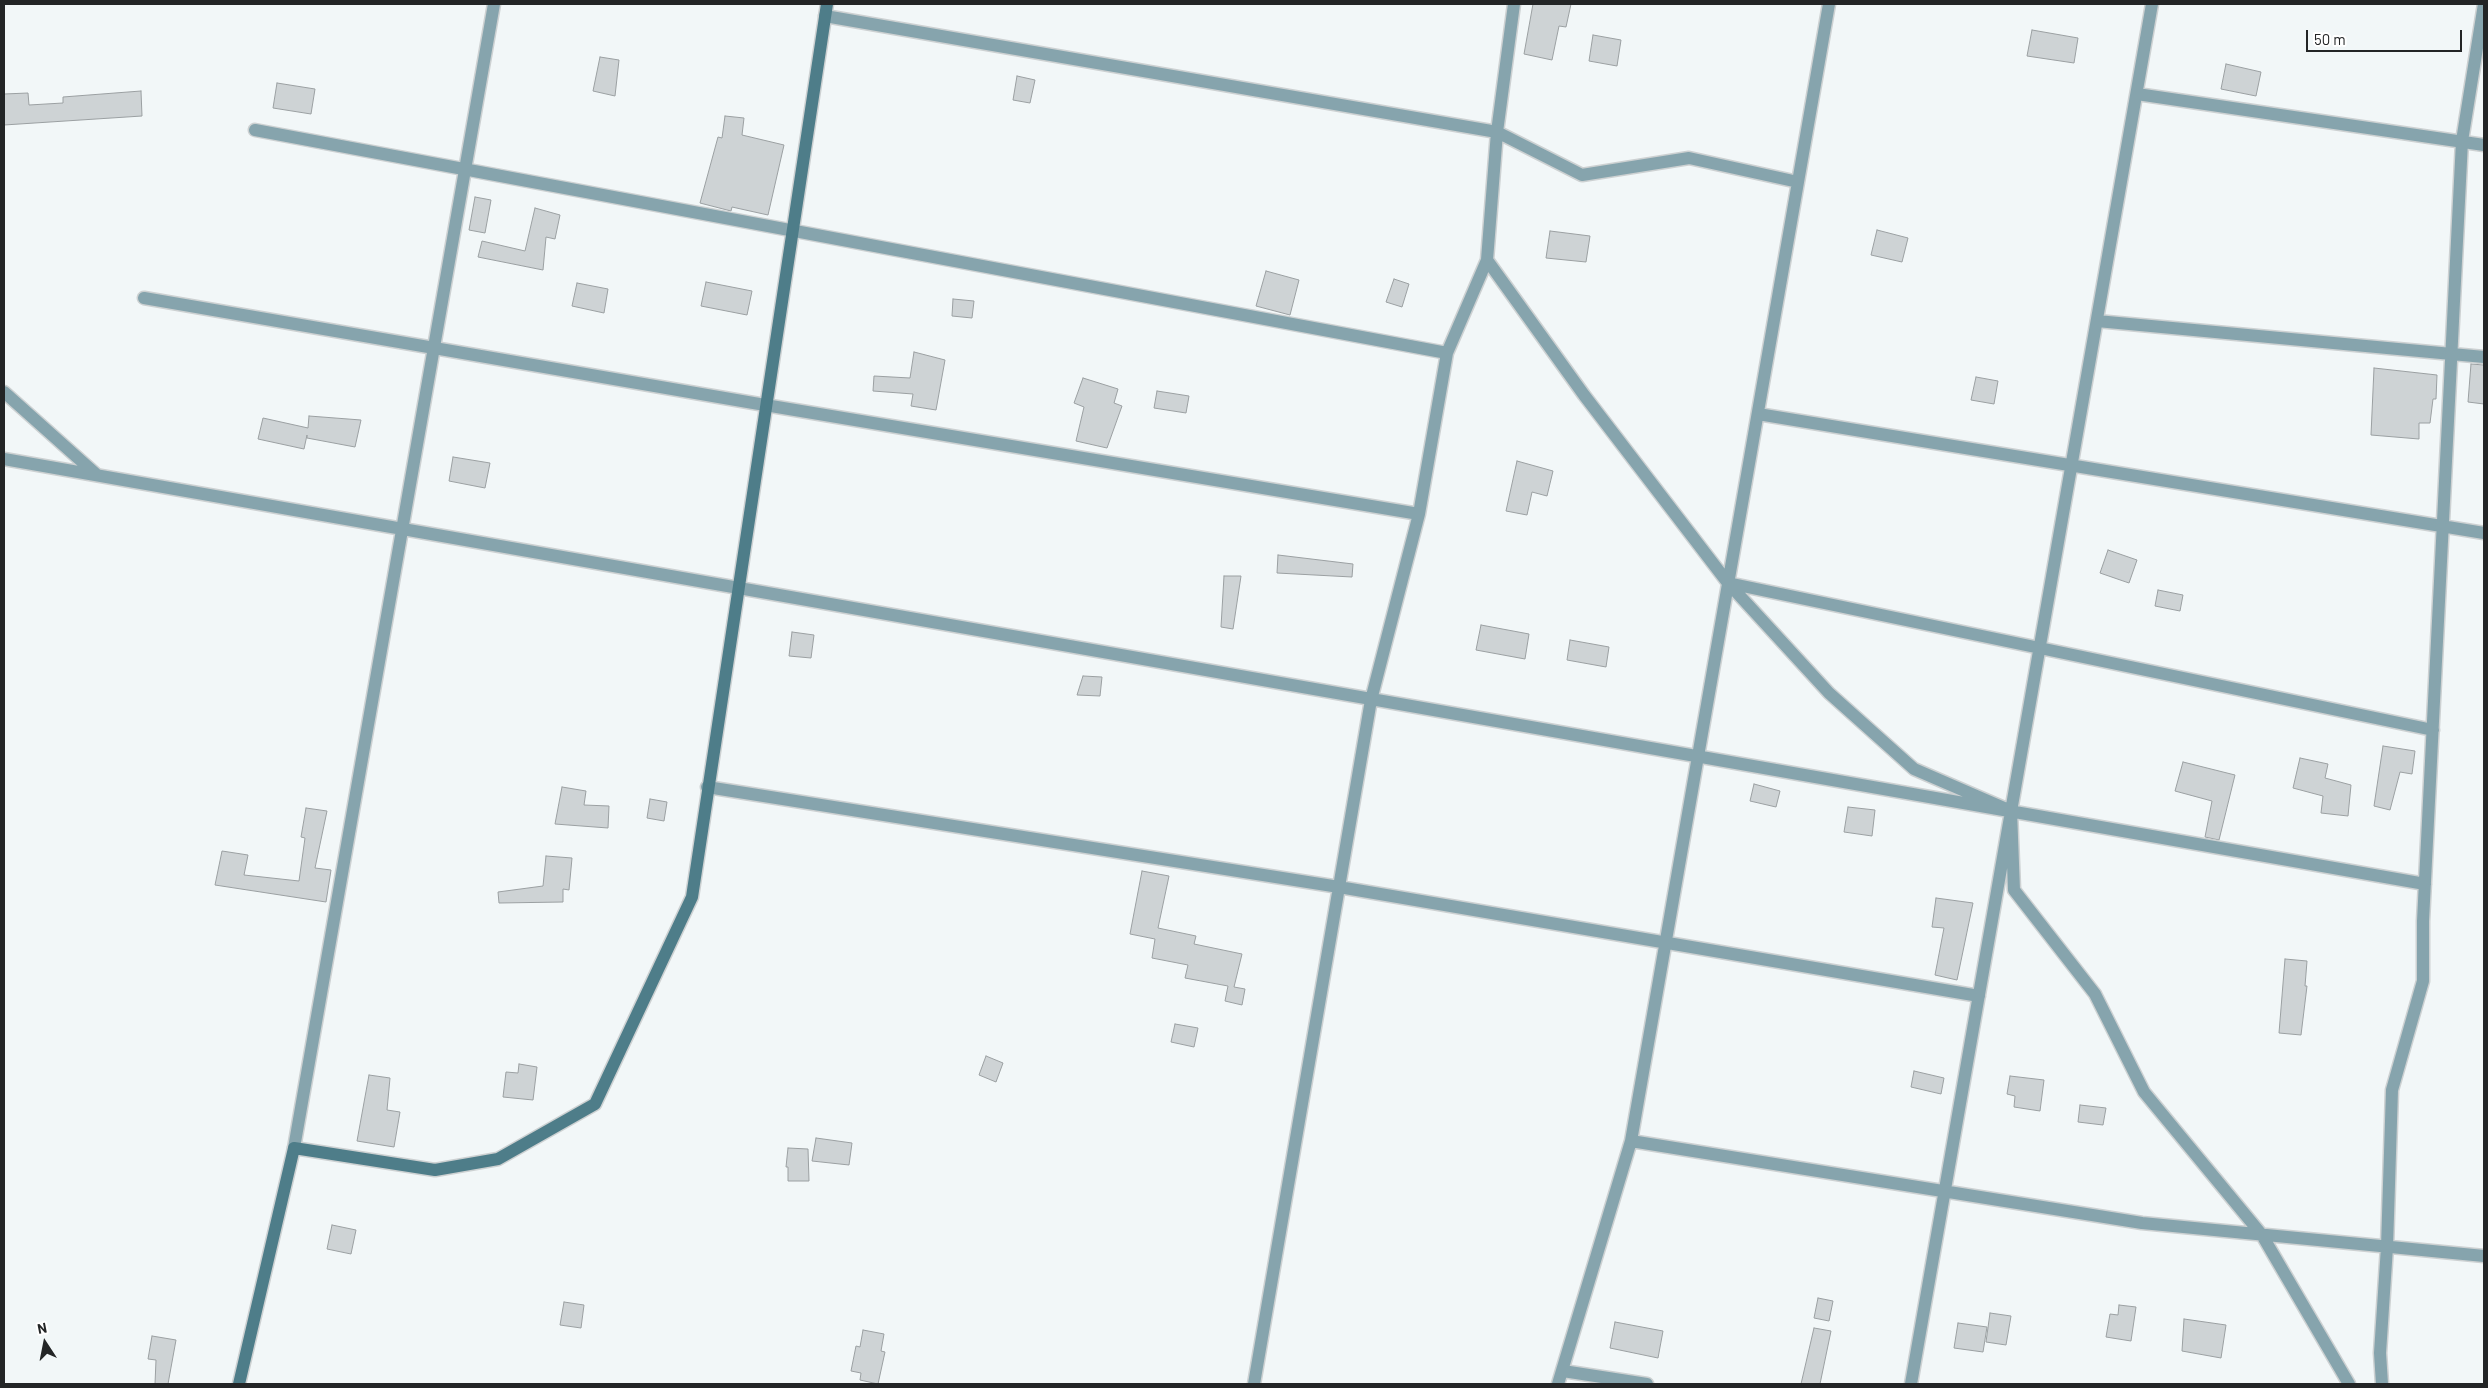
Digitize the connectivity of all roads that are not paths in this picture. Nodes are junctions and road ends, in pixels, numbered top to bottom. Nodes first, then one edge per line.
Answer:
1 (494, 4) edge
2 (1514, 4) edge
3 (1829, 4) edge
4 (2152, 4) edge
5 (2484, 4) edge
6 (826, 10) edge
7 (2136, 94) junction
8 (255, 130) dead end
9 (1497, 132) junction
10 (2462, 141) junction
11 (2484, 144) edge
12 (465, 170) junction
13 (1798, 182) junction
14 (792, 232) junction
15 (1486, 260) junction
16 (144, 298) dead end
17 (2097, 321) junction
18 (434, 348) junction
19 (1447, 353) junction
20 (2452, 354) junction
21 (2484, 357) edge
22 (4, 392) edge
23 (765, 405) junction
24 (1758, 414) junction
25 (4, 459) edge
26 (2072, 465) junction
27 (98, 475) junction
28 (1419, 514) junction
29 (2443, 526) junction
30 (402, 530) junction
31 (2484, 533) edge
32 (1728, 583) junction
33 (737, 588) junction
34 (2040, 648) junction
35 (1371, 700) junction
36 (2433, 730) junction
37 (1698, 757) junction
38 (707, 787) junction
39 (2011, 811) junction
40 (2425, 884) junction
41 (1339, 888) junction
42 (1666, 943) junction
43 (1979, 996) junction
44 (1632, 1141) junction
45 (294, 1148) junction
46 (1944, 1191) junction
47 (2262, 1235) junction
48 (2388, 1247) junction
49 (2484, 1256) edge
50 (1563, 1371) junction
51 (240, 1384) edge
52 (1254, 1384) edge
53 (1558, 1384) edge
54 (1647, 1384) edge
55 (1911, 1384) edge
56 (2350, 1384) edge
57 (2382, 1384) edge

1 - 12 street
2 - 9 street
3 - 13 street
4 - 7 street
5 - 10 street
6 - 9 street
6 - 14 street
7 - 10 street
7 - 17 street
8 - 12 street
9 - 13 street
9 - 15 street
10 - 11 street
10 - 20 street
12 - 14 street
12 - 18 street
13 - 24 street
14 - 19 street
14 - 23 street
15 - 19 street
15 - 32 street
16 - 18 street
17 - 20 street
17 - 26 street
18 - 23 street
18 - 30 street
19 - 28 street
20 - 21 street
20 - 29 street
22 - 27 street
23 - 28 street
23 - 33 street
24 - 26 street
24 - 32 street
25 - 27 street
26 - 29 street
26 - 34 street
27 - 30 street
28 - 35 street
29 - 31 street
29 - 36 street
30 - 33 street
30 - 45 street
32 - 34 street
32 - 37 street
32 - 39 street
33 - 35 street
33 - 38 street
34 - 36 street
34 - 39 street
35 - 37 street
35 - 41 street
36 - 40 street
37 - 39 street
37 - 42 street
38 - 41 street
38 - 45 street
39 - 40 street
39 - 43 street
39 - 47 street
40 - 48 street
41 - 42 street
41 - 52 street
42 - 43 street
42 - 44 street
43 - 46 street
44 - 46 street
44 - 50 street
45 - 51 street
46 - 47 street
46 - 55 street
47 - 48 street
47 - 56 street
48 - 49 street
48 - 57 street
50 - 53 street
50 - 54 street

